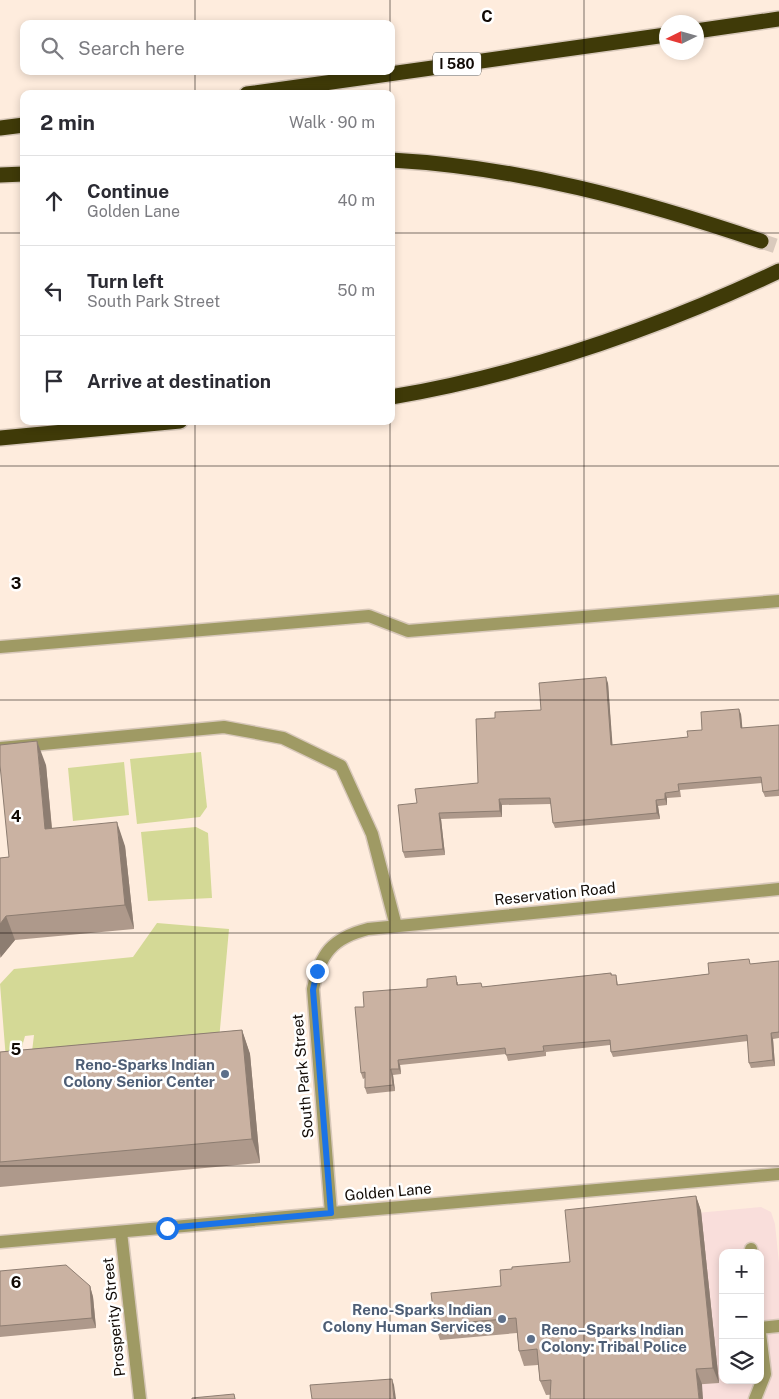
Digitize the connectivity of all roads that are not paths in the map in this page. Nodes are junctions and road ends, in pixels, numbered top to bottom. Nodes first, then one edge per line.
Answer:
1 (779, 19) edge
2 (704, 30) edge
3 (659, 36) edge
4 (395, 73) edge
5 (382, 75) edge
6 (275, 90) edge
7 (20, 126) edge
8 (0, 128) edge
9 (395, 160) edge
10 (20, 174) edge
11 (0, 175) edge
12 (761, 241) tunnel mouth
13 (779, 271) edge
14 (395, 396) edge
15 (138, 425) edge
16 (0, 438) edge
17 (779, 601) edge
18 (0, 647) edge
19 (0, 748) edge
20 (779, 889) edge
21 (396, 926) junction
22 (336, 942) joint
23 (779, 1174) edge
24 (331, 1213) junction
25 (121, 1232) junction
26 (0, 1242) edge
27 (779, 1326) edge
28 (764, 1328) edge
29 (761, 1339) edge
30 (140, 1399) edge
31 (754, 1399) edge

1 - 2 highway
3 - 4 highway, I 580
5 - 6 highway, I 580
7 - 8 highway
9 - 12 highway
10 - 11 highway
13 - 14 highway
15 - 16 highway
17 - 18 street
19 - 21 street
20 - 21 street, Reservation Road
21 - 22 street, Reservation Road
22 - 24 street, South Park Street
23 - 24 street, Golden Lane
24 - 25 street, Golden Lane
25 - 26 street, Golden Lane
25 - 30 street, Prosperity Street
27 - 28 street
29 - 31 street

